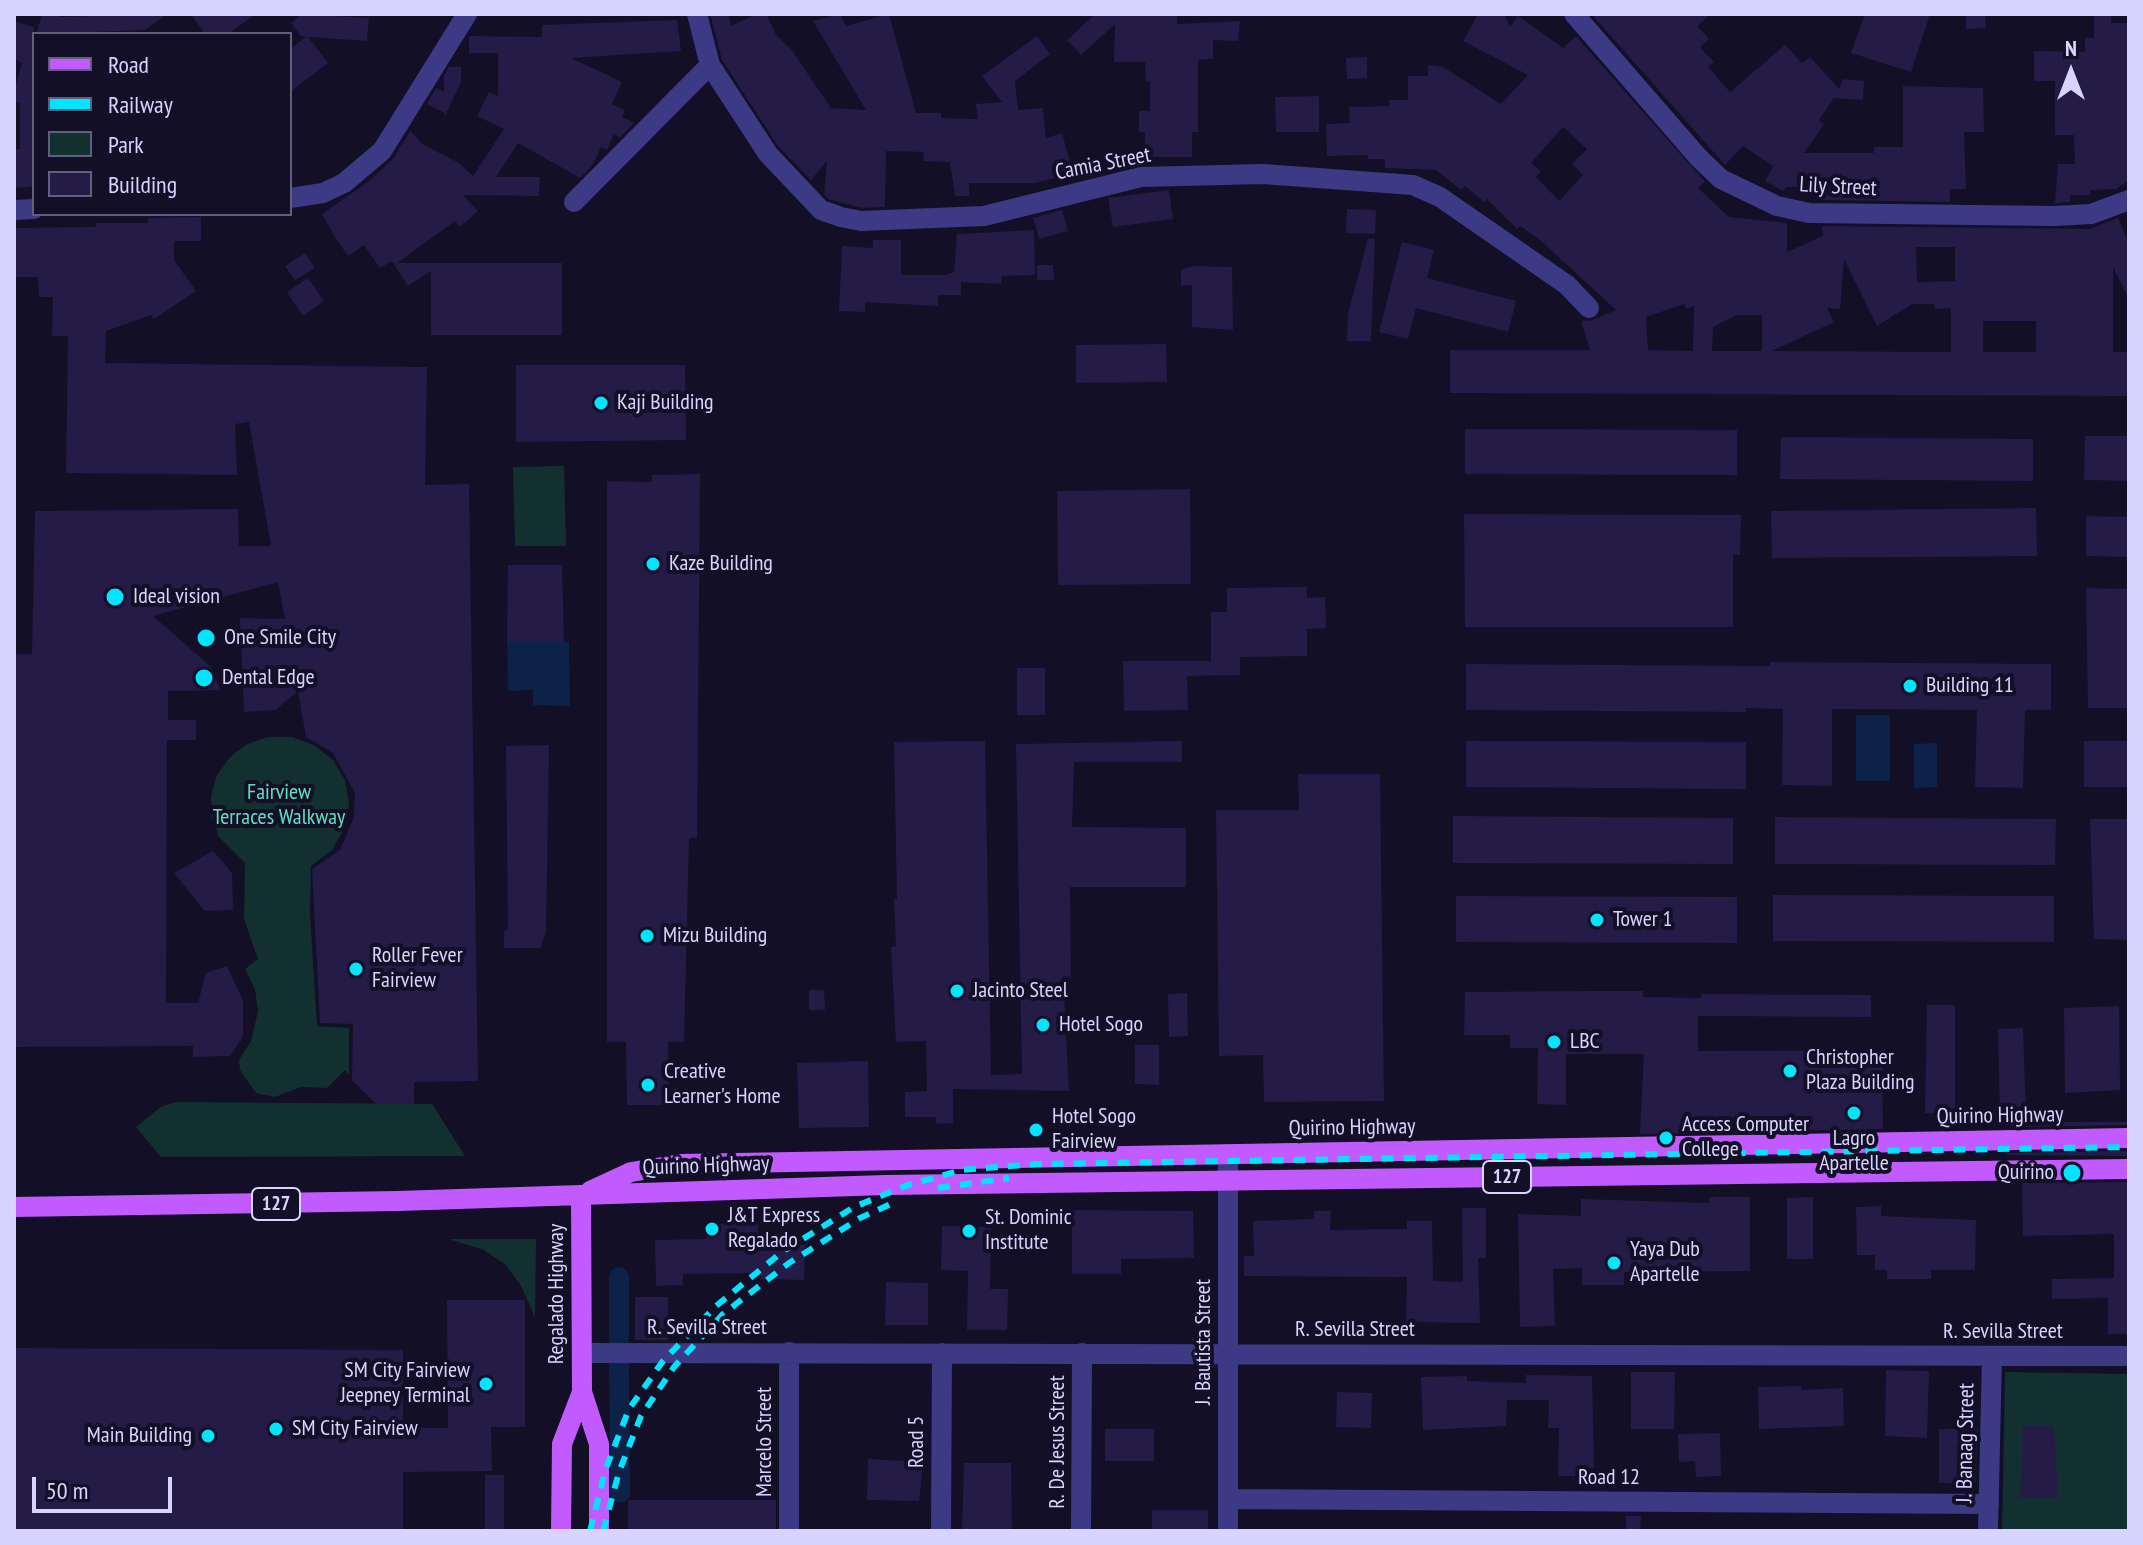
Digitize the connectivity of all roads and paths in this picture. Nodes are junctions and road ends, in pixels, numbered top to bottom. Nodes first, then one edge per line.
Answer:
1 (467, 14) edge
2 (697, 14) edge
3 (1574, 14) edge
4 (710, 65) junction
5 (292, 198) edge
6 (2129, 200) edge
7 (574, 202) dead end
8 (1589, 308) dead end
9 (2129, 1138) edge
10 (1228, 1154) junction
11 (2129, 1169) edge
12 (1228, 1181) junction
13 (581, 1195) junction
14 (14, 1207) edge
15 (789, 1352) junction
16 (582, 1353) junction
17 (942, 1353) junction
18 (1082, 1353) junction
19 (1228, 1354) junction
20 (1992, 1356) junction
21 (2129, 1356) edge
22 (582, 1392) junction
23 (1228, 1499) junction
24 (1989, 1504) junction
25 (561, 1531) edge
26 (599, 1531) edge
27 (789, 1531) edge
28 (941, 1531) edge
29 (1081, 1531) edge
30 (1228, 1531) edge
31 (1988, 1531) edge

1 - 5 street
2 - 4 street, Camia Street
3 - 6 street, Lily Street
4 - 7 street
4 - 8 street, Camia Street
9 - 10 main road, Quirino Highway / 127
10 - 12 street, J. Bautista Street
10 - 13 main road, Quirino Highway / 127
11 - 12 main road, Quirino Highway / 127
12 - 13 main road, Quirino Highway / 127
12 - 19 street, J. Bautista Street
13 - 14 main road, Quirino Highway / 127
13 - 16 main road, Regalado Highway
15 - 16 street, R. Sevilla Street
15 - 17 street, R. Sevilla Street
15 - 27 street, Marcelo Street
16 - 22 main road, Regalado Highway
17 - 18 street, R. Sevilla Street
17 - 28 street, Road 5
18 - 19 street, R. Sevilla Street
18 - 29 street, R. De Jesus Street
19 - 20 street, R. Sevilla Street
19 - 23 street, J. Bautista Street
20 - 21 street, R. Sevilla Street
20 - 24 street, J. Banaag Street
22 - 25 main road, Regalado Highway
22 - 26 main road, Regalado Highway
23 - 24 street, Road 12
23 - 30 street, J. Bautista Street
24 - 31 street, J. Banaag Street

